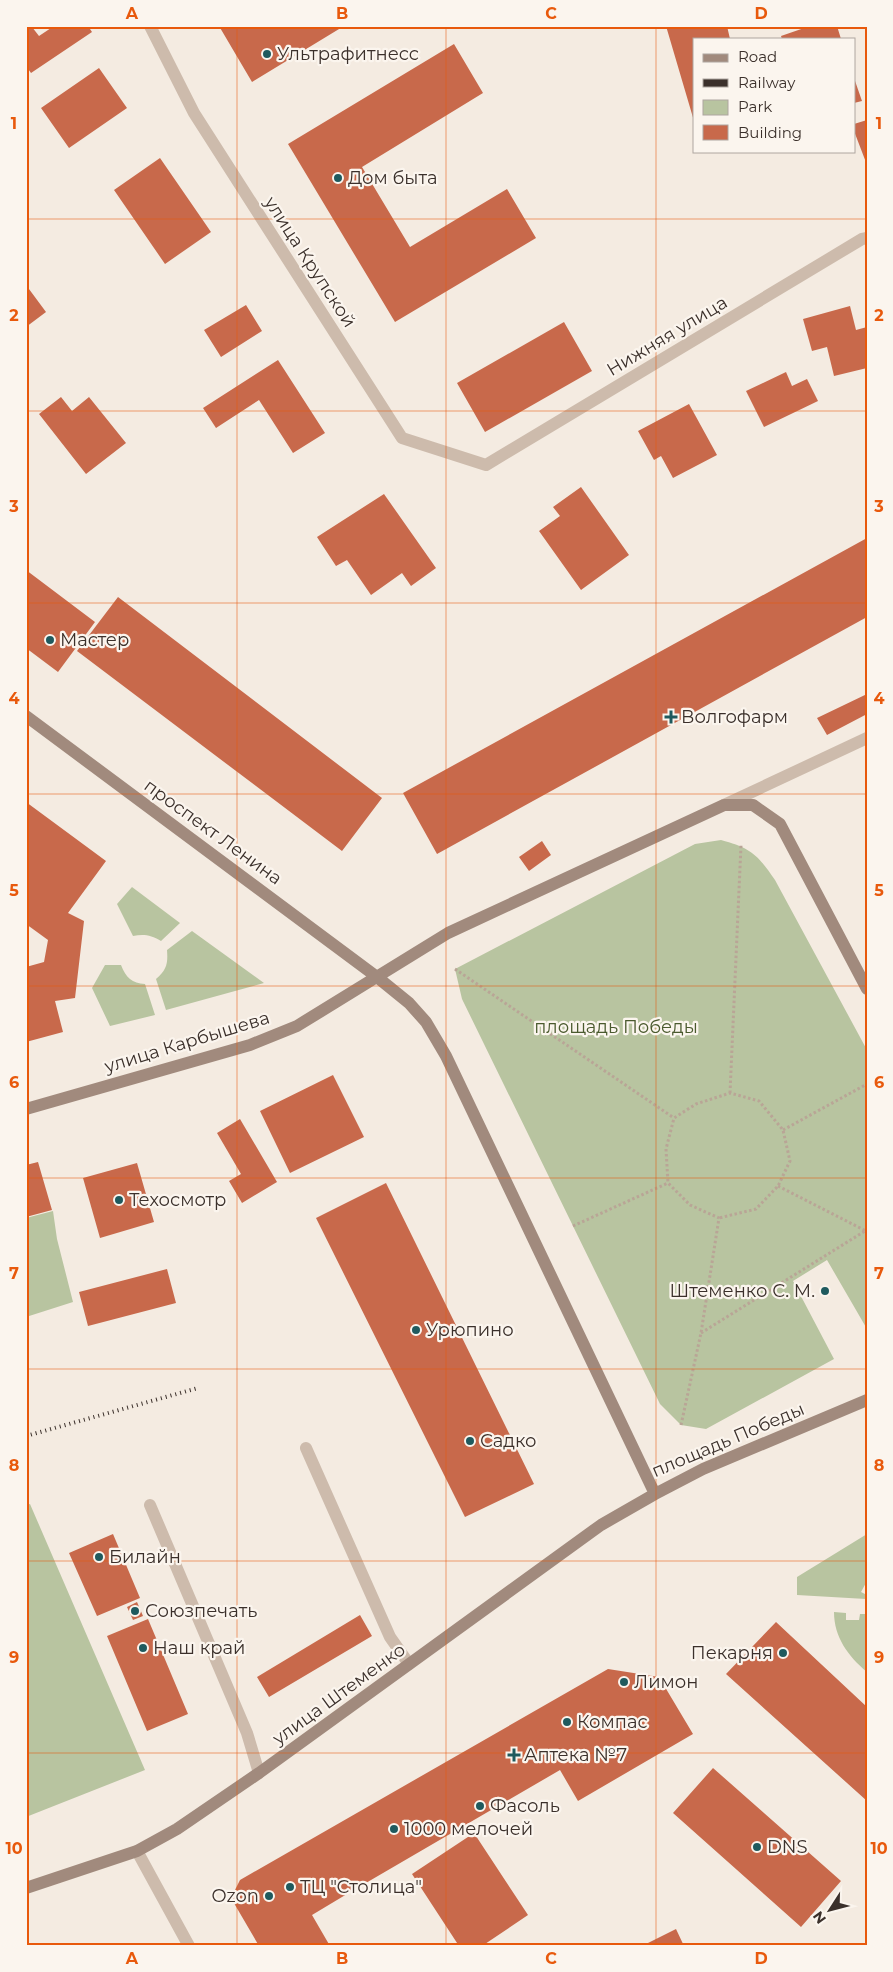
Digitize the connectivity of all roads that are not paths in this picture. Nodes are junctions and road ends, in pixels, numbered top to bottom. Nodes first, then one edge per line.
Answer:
1 (150, 26) edge
2 (867, 238) edge
3 (486, 465) joint
4 (26, 716) edge
5 (867, 738) edge
6 (724, 805) junction
7 (377, 977) junction
8 (867, 990) edge
9 (26, 1109) edge
10 (867, 1400) edge
11 (306, 1448) dead end
12 (655, 1494) junction
13 (150, 1505) dead end
14 (409, 1664) junction
15 (259, 1773) junction
16 (137, 1851) junction
17 (26, 1888) edge
18 (189, 1946) edge

1 - 3 street, улица Крупской
2 - 3 street, Нижняя улица
4 - 7 main road, проспект Ленина
5 - 6 street
6 - 7 main road
6 - 8 main road
7 - 9 main road, улица Карбышева
7 - 12 main road, площадь Победы
10 - 12 main road, площадь Победы
11 - 14 street
12 - 14 main road, улица Штеменко
13 - 15 street
14 - 15 main road, улица Штеменко
15 - 16 main road, улица Штеменко
16 - 17 main road, улица Штеменко
16 - 18 street

